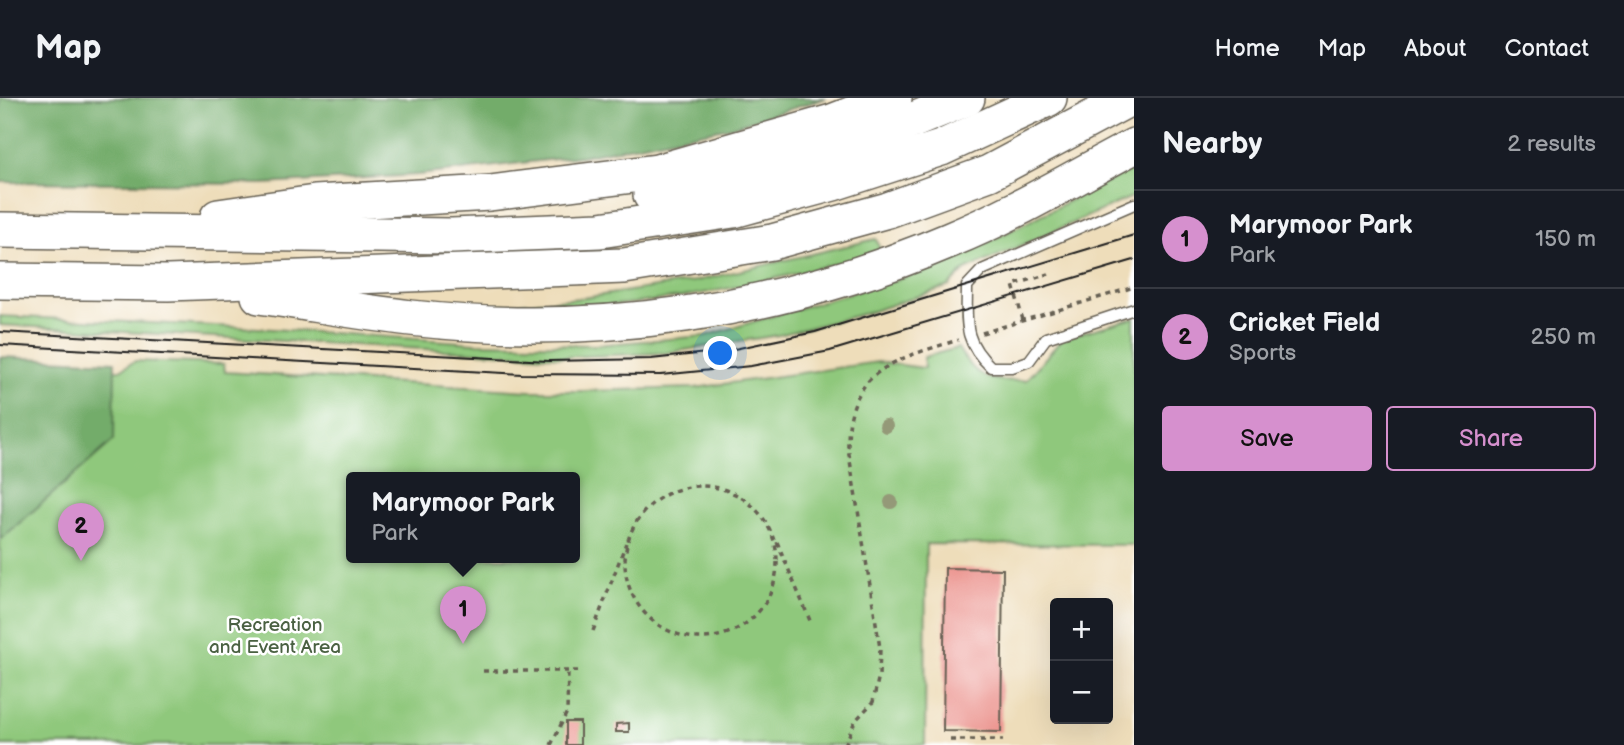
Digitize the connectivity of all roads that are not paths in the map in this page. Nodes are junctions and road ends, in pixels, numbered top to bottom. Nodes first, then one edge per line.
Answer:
1 (894, 98) edge
2 (967, 98) edge
3 (1049, 98) edge
4 (1130, 98) edge
5 (1134, 146) edge
6 (1134, 204) edge
7 (0, 230) edge
8 (113, 232) junction
9 (237, 234) junction
10 (0, 281) edge
11 (169, 283) junction
12 (1134, 309) edge

1 - 8 highway
2 - 9 highway
3 - 9 highway
4 - 11 highway
5 - 11 highway
6 - 12 lane
7 - 8 highway
8 - 9 highway
10 - 11 highway

